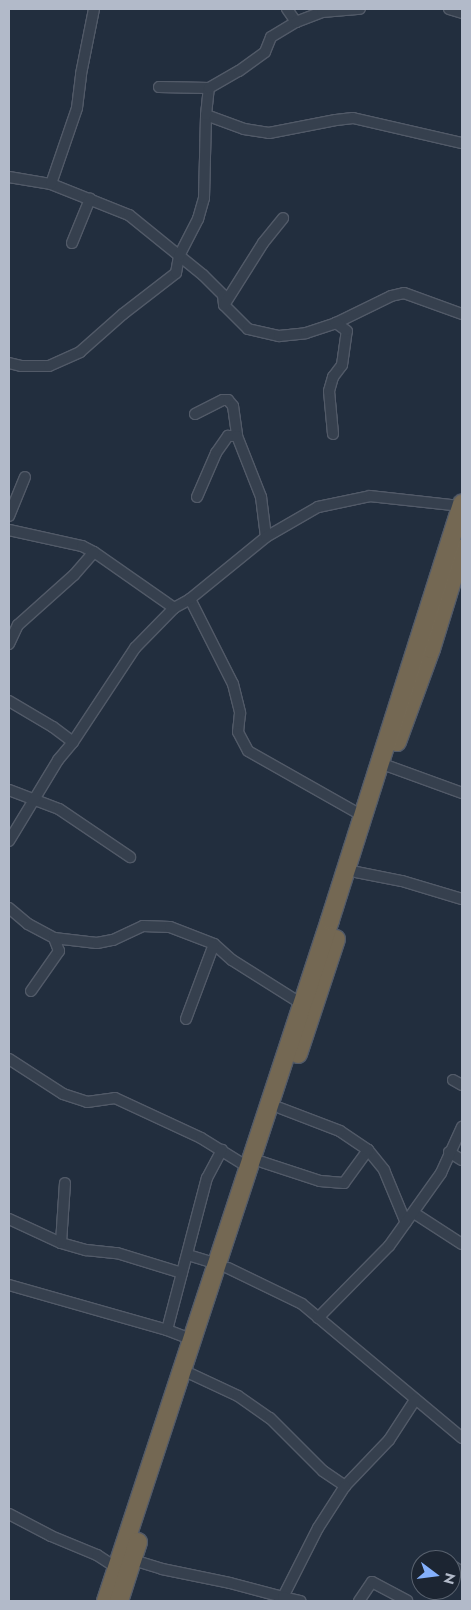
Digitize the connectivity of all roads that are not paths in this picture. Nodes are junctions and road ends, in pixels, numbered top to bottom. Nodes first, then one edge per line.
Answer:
1 (94, 9) edge
2 (287, 9) edge
3 (360, 9) edge
4 (449, 9) edge
5 (462, 13) edge
6 (296, 22) junction
7 (159, 87) dead end
8 (209, 88) junction
9 (206, 115) junction
10 (462, 143) edge
11 (9, 177) edge
12 (51, 184) junction
13 (90, 199) junction
14 (283, 218) dead end
15 (72, 243) dead end
16 (178, 256) junction
17 (224, 305) junction
18 (462, 314) edge
19 (336, 323) junction
20 (9, 363) edge
21 (195, 414) dead end
22 (334, 434) dead end
23 (236, 436) junction
24 (24, 477) dead end
25 (197, 497) dead end
26 (462, 504) edge
27 (9, 516) edge
28 (9, 530) edge
29 (266, 537) junction
30 (462, 549) edge
31 (94, 552) junction
32 (190, 599) junction
33 (174, 608) junction
34 (9, 644) edge
35 (9, 701) edge
36 (73, 742) junction
37 (388, 766) junction
38 (9, 790) edge
39 (462, 793) edge
40 (33, 799) junction
41 (363, 816) junction
42 (9, 841) edge
43 (130, 857) dead end
44 (356, 872) junction
45 (462, 899) edge
46 (9, 908) edge
47 (54, 938) junction
48 (214, 944) junction
49 (31, 991) dead end
50 (302, 1004) junction
51 (186, 1019) dead end
52 (9, 1059) edge
53 (280, 1108) junction
54 (462, 1127) edge
55 (222, 1150) junction
56 (368, 1150) junction
57 (449, 1152) junction
58 (462, 1160) edge
59 (255, 1164) junction
60 (65, 1183) dead end
61 (414, 1213) junction
62 (9, 1219) edge
63 (406, 1222) junction
64 (61, 1243) junction
65 (462, 1244) edge
66 (188, 1255) junction
67 (222, 1266) junction
68 (182, 1273) junction
69 (9, 1285) edge
70 (318, 1318) junction
71 (167, 1330) junction
72 (193, 1340) junction
73 (191, 1374) junction
74 (415, 1400) junction
75 (462, 1438) edge
76 (345, 1486) junction
77 (9, 1514) edge
78 (133, 1560) junction
79 (117, 1568) junction
80 (283, 1597) junction
81 (106, 1601) edge
82 (119, 1601) edge
83 (301, 1601) edge
84 (359, 1601) edge
85 (407, 1601) edge

1 - 12 street
2 - 6 street
3 - 6 street
4 - 5 street
6 - 8 street
7 - 8 street
8 - 9 street
9 - 10 street
9 - 16 street
11 - 12 street
12 - 13 street
13 - 15 street
13 - 16 street
14 - 17 street
16 - 17 street
16 - 20 street
17 - 19 street
18 - 19 street
19 - 22 street
21 - 23 street
23 - 25 street
23 - 29 street
24 - 27 street
26 - 29 street
26 - 41 highway
28 - 31 street
29 - 32 street
30 - 37 highway
31 - 33 street
31 - 34 street
32 - 33 street
32 - 41 street
33 - 36 street
35 - 36 street
36 - 40 street
37 - 39 street
37 - 44 highway
38 - 40 street
40 - 42 street
40 - 43 street
41 - 50 highway
44 - 45 street
44 - 53 highway
46 - 47 street
47 - 48 street
47 - 49 street
48 - 50 street
48 - 51 street
50 - 59 highway
52 - 55 street
53 - 56 street
53 - 59 highway
54 - 57 street
55 - 59 street
55 - 66 street
56 - 59 street
56 - 63 street
57 - 58 street
57 - 61 street
59 - 67 highway
60 - 64 street
61 - 63 street
61 - 65 street
62 - 64 street
63 - 70 street
64 - 68 street
66 - 67 street
66 - 68 street
67 - 70 street
67 - 72 highway
67 - 73 highway
68 - 71 street
69 - 71 street
70 - 74 street
71 - 72 street
72 - 79 highway
73 - 76 street
73 - 78 highway
74 - 75 street
74 - 76 street
76 - 80 street
77 - 79 street
78 - 80 street
78 - 82 highway
79 - 81 highway
80 - 83 street
84 - 85 street

